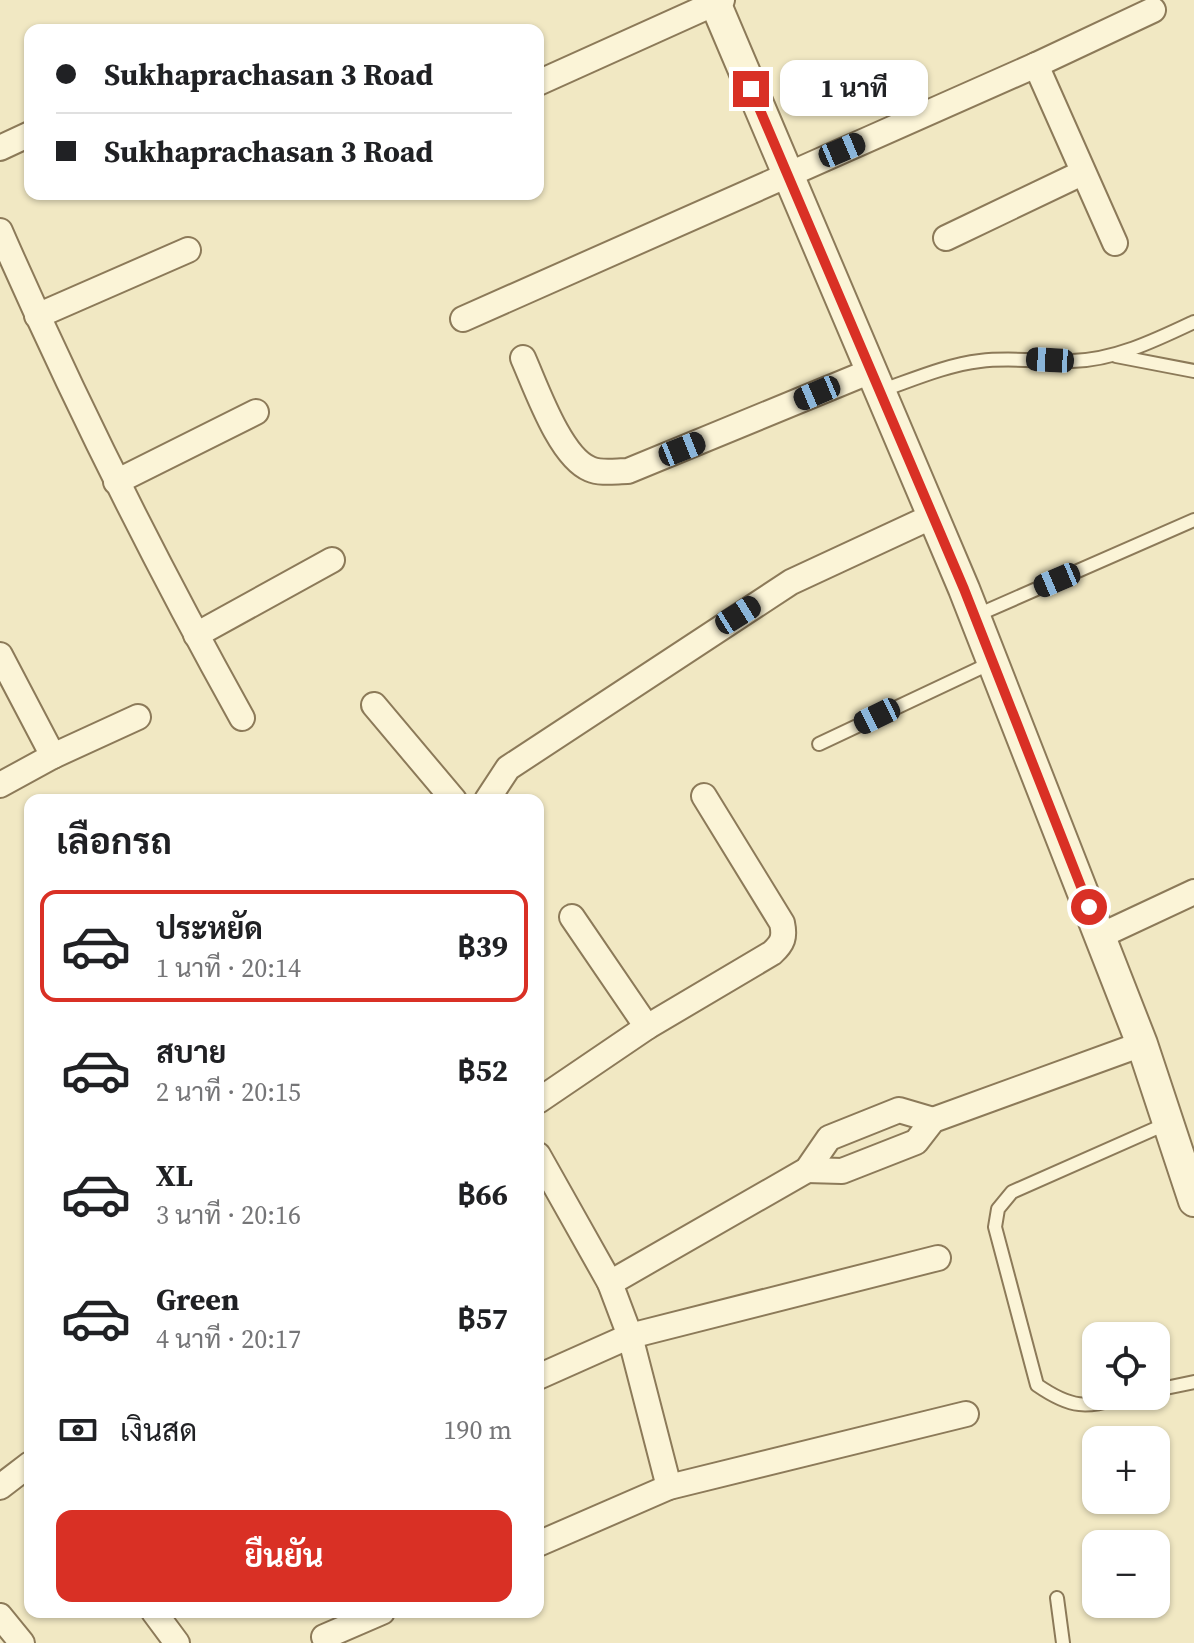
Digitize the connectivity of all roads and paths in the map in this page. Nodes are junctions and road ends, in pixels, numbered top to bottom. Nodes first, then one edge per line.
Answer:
1 (717, 1) edge
2 (1153, 10) dead end
3 (1036, 65) junction
4 (544, 80) edge
5 (24, 137) edge
6 (0, 148) edge
7 (1082, 173) junction
8 (787, 174) junction
9 (0, 231) edge
10 (946, 238) dead end
11 (1115, 243) dead end
12 (188, 250) dead end
13 (37, 316) junction
14 (463, 319) dead end
15 (1194, 322) edge
16 (1113, 355) junction
17 (523, 358) dead end
18 (1194, 371) edge
19 (875, 381) junction
20 (256, 412) dead end
21 (116, 482) junction
22 (933, 516) junction
23 (1194, 520) edge
24 (332, 560) dead end
25 (975, 616) junction
26 (196, 635) junction
27 (0, 655) edge
28 (993, 662) junction
29 (374, 705) dead end
30 (138, 717) dead end
31 (242, 718) dead end
32 (819, 744) dead end
33 (53, 756) junction
34 (0, 785) edge
35 (449, 794) edge
36 (491, 794) edge
37 (704, 796) dead end
38 (1194, 892) edge
39 (572, 917) dead end
40 (1100, 936) junction
41 (647, 1027) junction
42 (1142, 1044) junction
43 (544, 1097) edge
44 (933, 1120) junction
45 (1168, 1123) junction
46 (807, 1170) junction
47 (547, 1187) edge
48 (1194, 1201) edge
49 (938, 1258) dead end
50 (610, 1283) junction
51 (630, 1336) junction
52 (544, 1374) edge
53 (1194, 1382) edge
54 (1170, 1387) edge
55 (1082, 1405) edge
56 (966, 1414) dead end
57 (24, 1469) edge
58 (0, 1487) edge
59 (669, 1487) junction
60 (544, 1541) edge
61 (1057, 1598) dead end
62 (0, 1616) edge
63 (158, 1618) edge
64 (368, 1618) edge
65 (324, 1637) dead end
66 (22, 1643) edge
67 (177, 1643) edge
68 (1063, 1643) edge

1 - 4 street
1 - 8 street
2 - 3 street
3 - 7 street
3 - 8 street
5 - 6 street
7 - 10 street
7 - 11 street
8 - 14 street
8 - 19 street
9 - 13 street
12 - 13 street
13 - 21 street
15 - 16 lane
16 - 18 lane
16 - 19 lane
17 - 19 street
19 - 22 street
20 - 21 street
21 - 26 street
22 - 25 street
22 - 36 street
23 - 25 lane
24 - 26 street
25 - 28 street
26 - 31 street
27 - 33 street
28 - 32 lane
28 - 40 street
29 - 35 street
30 - 33 street
33 - 34 street
37 - 41 street
38 - 40 street
39 - 41 street
40 - 42 street
41 - 43 street
42 - 44 street
42 - 45 street
44 - 46 street
44 - 46 street
45 - 48 street
45 - 55 lane
46 - 50 street
47 - 50 street
49 - 51 street
50 - 51 street
51 - 52 street
51 - 59 street
53 - 54 lane
56 - 59 street
57 - 58 street
59 - 60 street
61 - 68 lane
62 - 66 street
63 - 67 street
64 - 65 street

